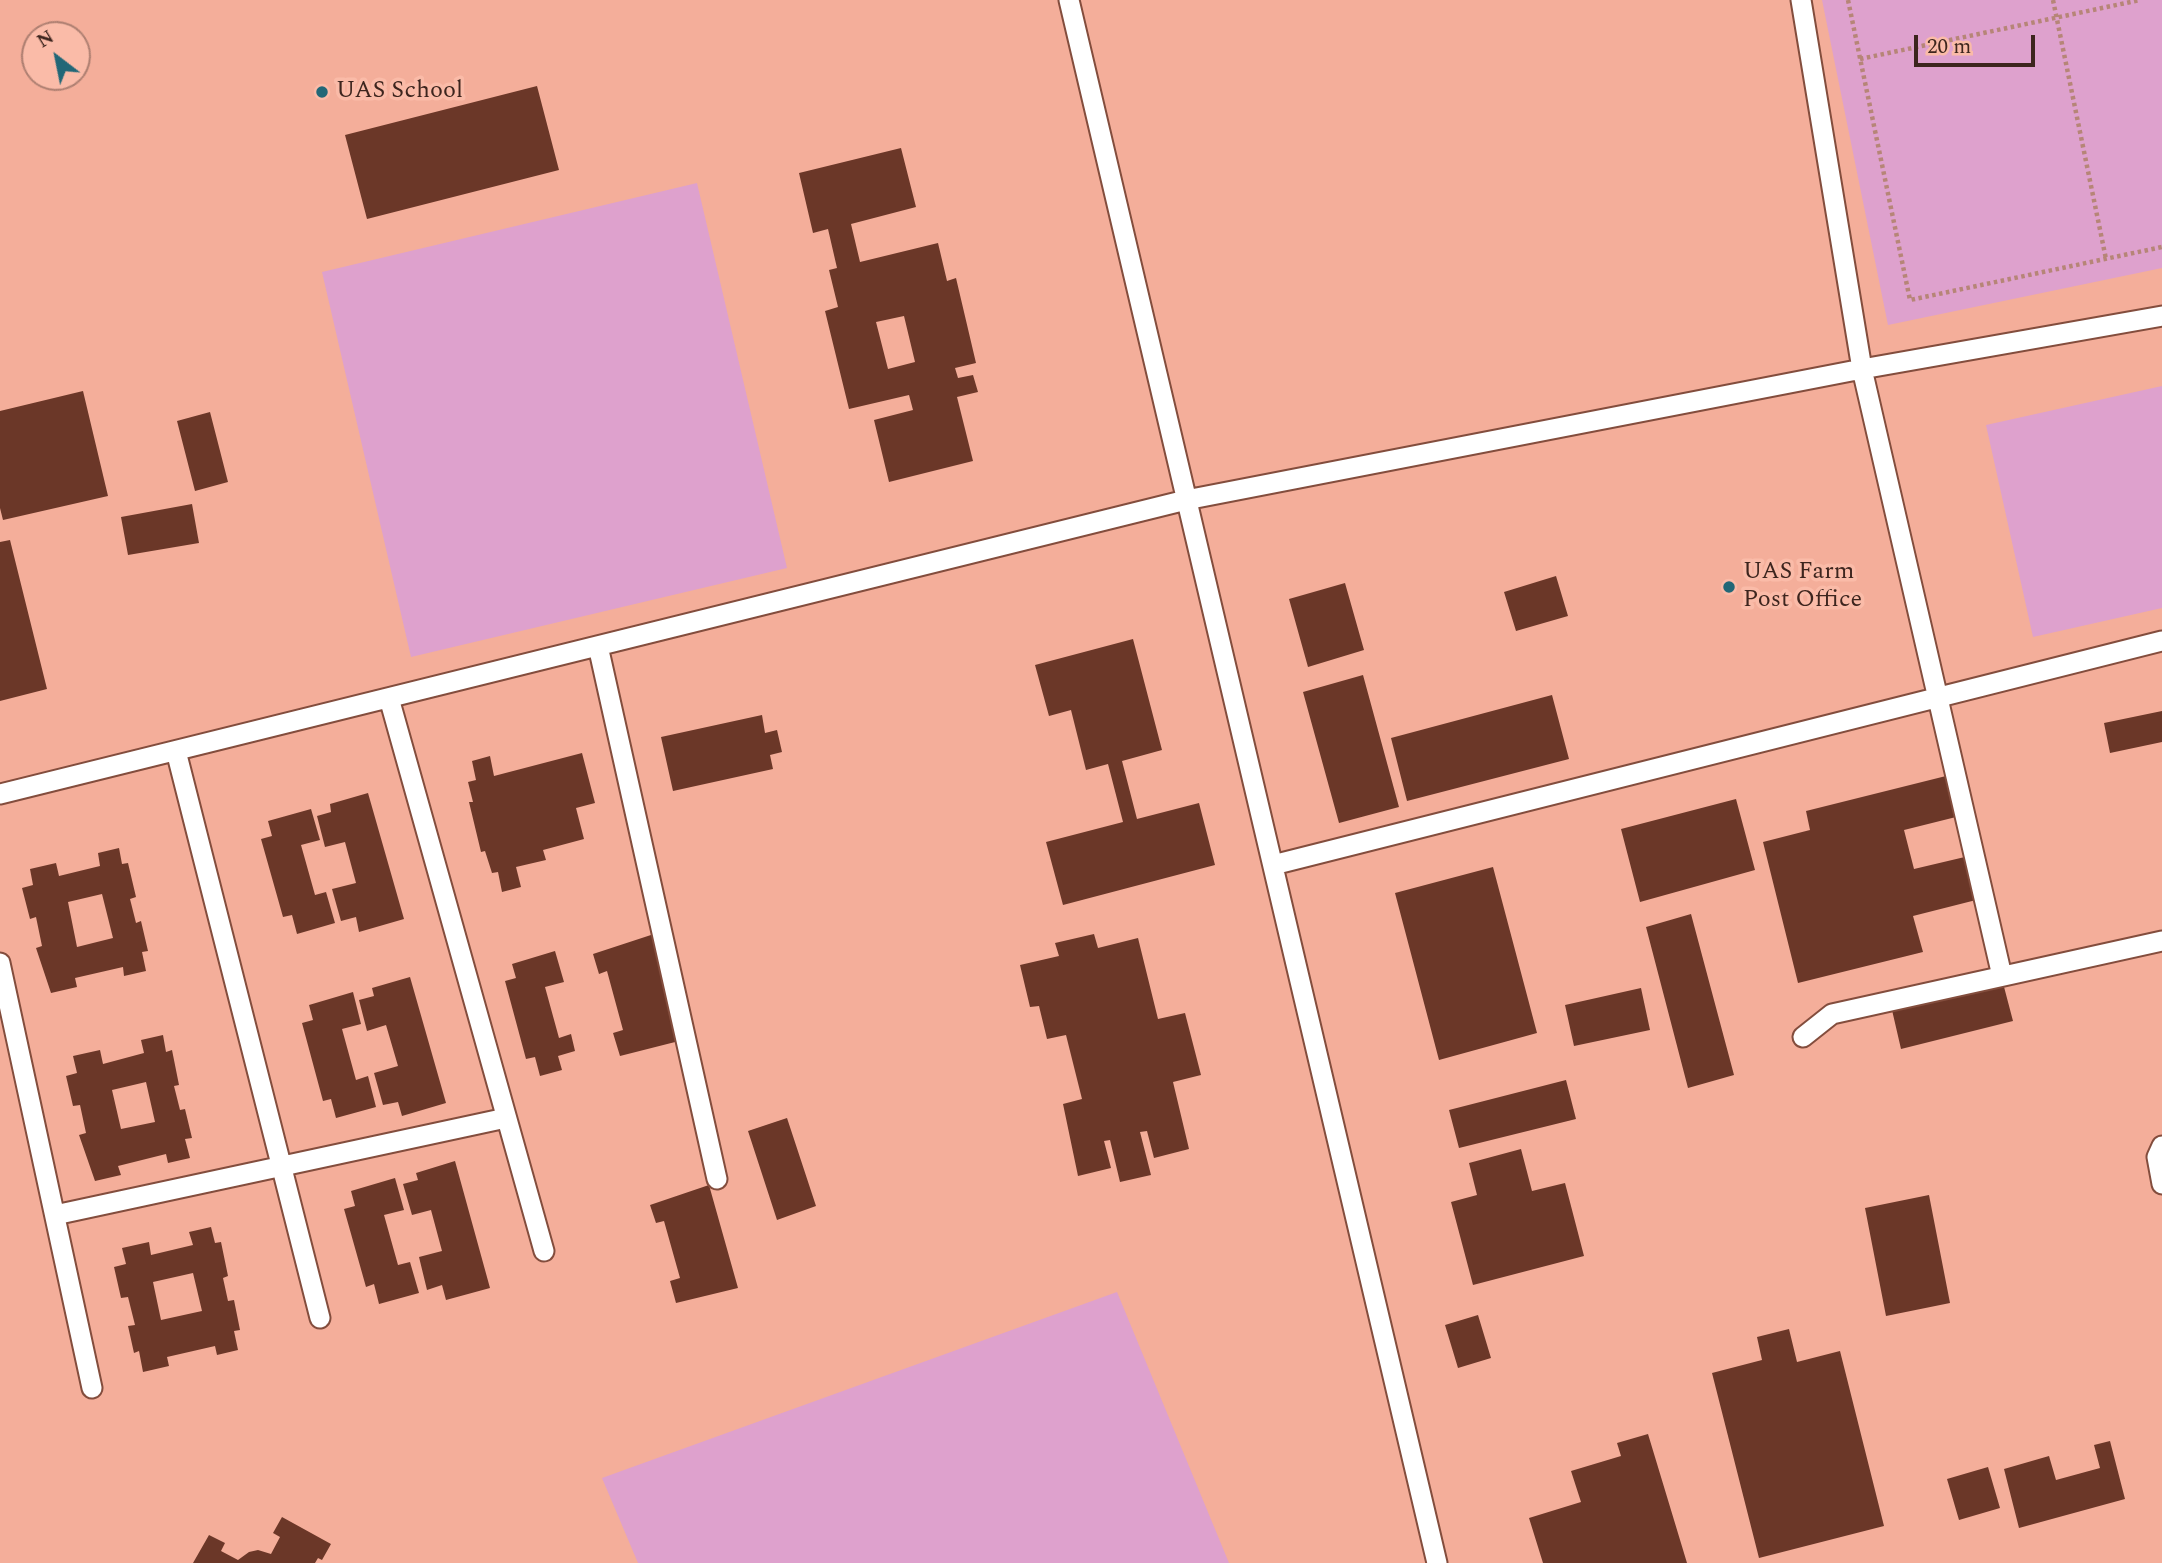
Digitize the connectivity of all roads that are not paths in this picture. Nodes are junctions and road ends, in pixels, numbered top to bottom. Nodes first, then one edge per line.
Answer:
1 (1069, 0) edge
2 (1801, 0) edge
3 (2162, 316) edge
4 (1863, 369) junction
5 (1186, 500) junction
6 (2162, 641) edge
7 (598, 646) junction
8 (389, 698) junction
9 (1938, 699) junction
10 (176, 751) junction
11 (0, 794) edge
12 (1273, 865) junction
13 (2162, 941) edge
14 (0, 963) edge
15 (2002, 976) junction
16 (1803, 1037) dead end
17 (506, 1118) junction
18 (2162, 1146) edge
19 (281, 1166) junction
20 (718, 1179) dead end
21 (2162, 1184) edge
22 (55, 1215) junction
23 (544, 1251) dead end
24 (320, 1318) dead end
25 (92, 1388) dead end
26 (1437, 1563) edge

1 - 5 lane
2 - 4 lane
3 - 4 lane
4 - 5 lane
4 - 9 lane
5 - 7 lane
5 - 12 lane
6 - 9 lane
7 - 8 lane
7 - 20 lane
8 - 10 lane
8 - 17 lane
9 - 12 lane
9 - 15 lane
10 - 11 lane
10 - 19 lane
12 - 26 lane
13 - 15 lane
14 - 22 lane
15 - 16 lane
17 - 19 lane
17 - 23 lane
18 - 21 lane
19 - 22 lane
19 - 24 lane
22 - 25 lane

